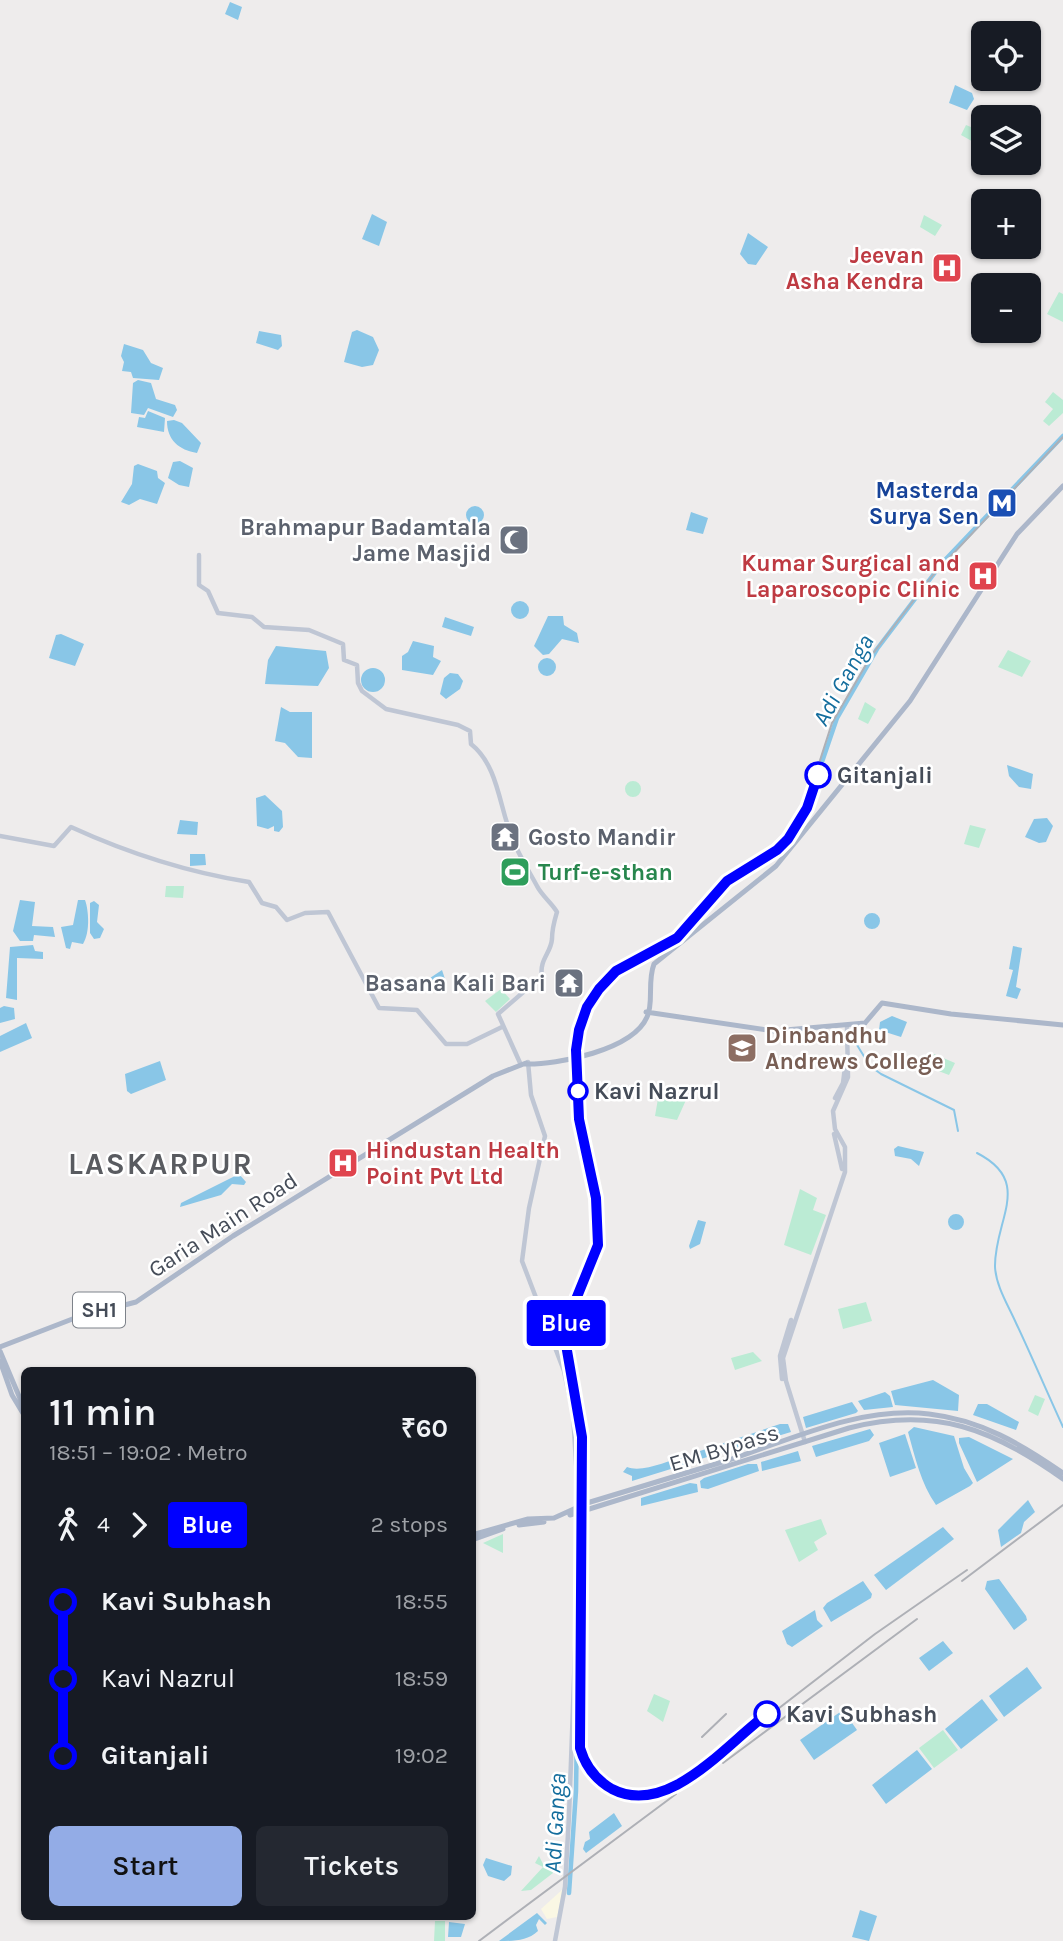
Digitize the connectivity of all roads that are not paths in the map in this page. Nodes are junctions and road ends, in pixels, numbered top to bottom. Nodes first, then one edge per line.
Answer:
1 (1063, 486) edge
2 (199, 555) dead end
3 (0, 836) edge
4 (647, 1012) junction
5 (846, 1026) junction
6 (1063, 1026) edge
7 (502, 1027) junction
8 (526, 1064) junction
9 (0, 1351) edge
10 (0, 1361) edge
11 (0, 1369) edge
12 (21, 1407) edge
13 (21, 1408) edge
14 (21, 1410) edge
15 (999, 1436) junction
16 (802, 1439) junction
17 (1063, 1473) edge
18 (1063, 1479) edge
19 (581, 1508) junction
20 (476, 1536) edge
21 (555, 1941) edge

1 - 4 main road
2 - 7 main road
3 - 7 main road
4 - 5 main road
4 - 8 main road, Garia Main Road / SH1
5 - 6 main road
5 - 16 main road
7 - 8 main road
8 - 9 main road, Garia Main Road / SH1
8 - 19 main road
9 - 12 main road
10 - 13 main road
11 - 14 main road
15 - 16 main road
15 - 17 main road
15 - 18 main road
16 - 19 main road
19 - 20 main road
19 - 21 main road

